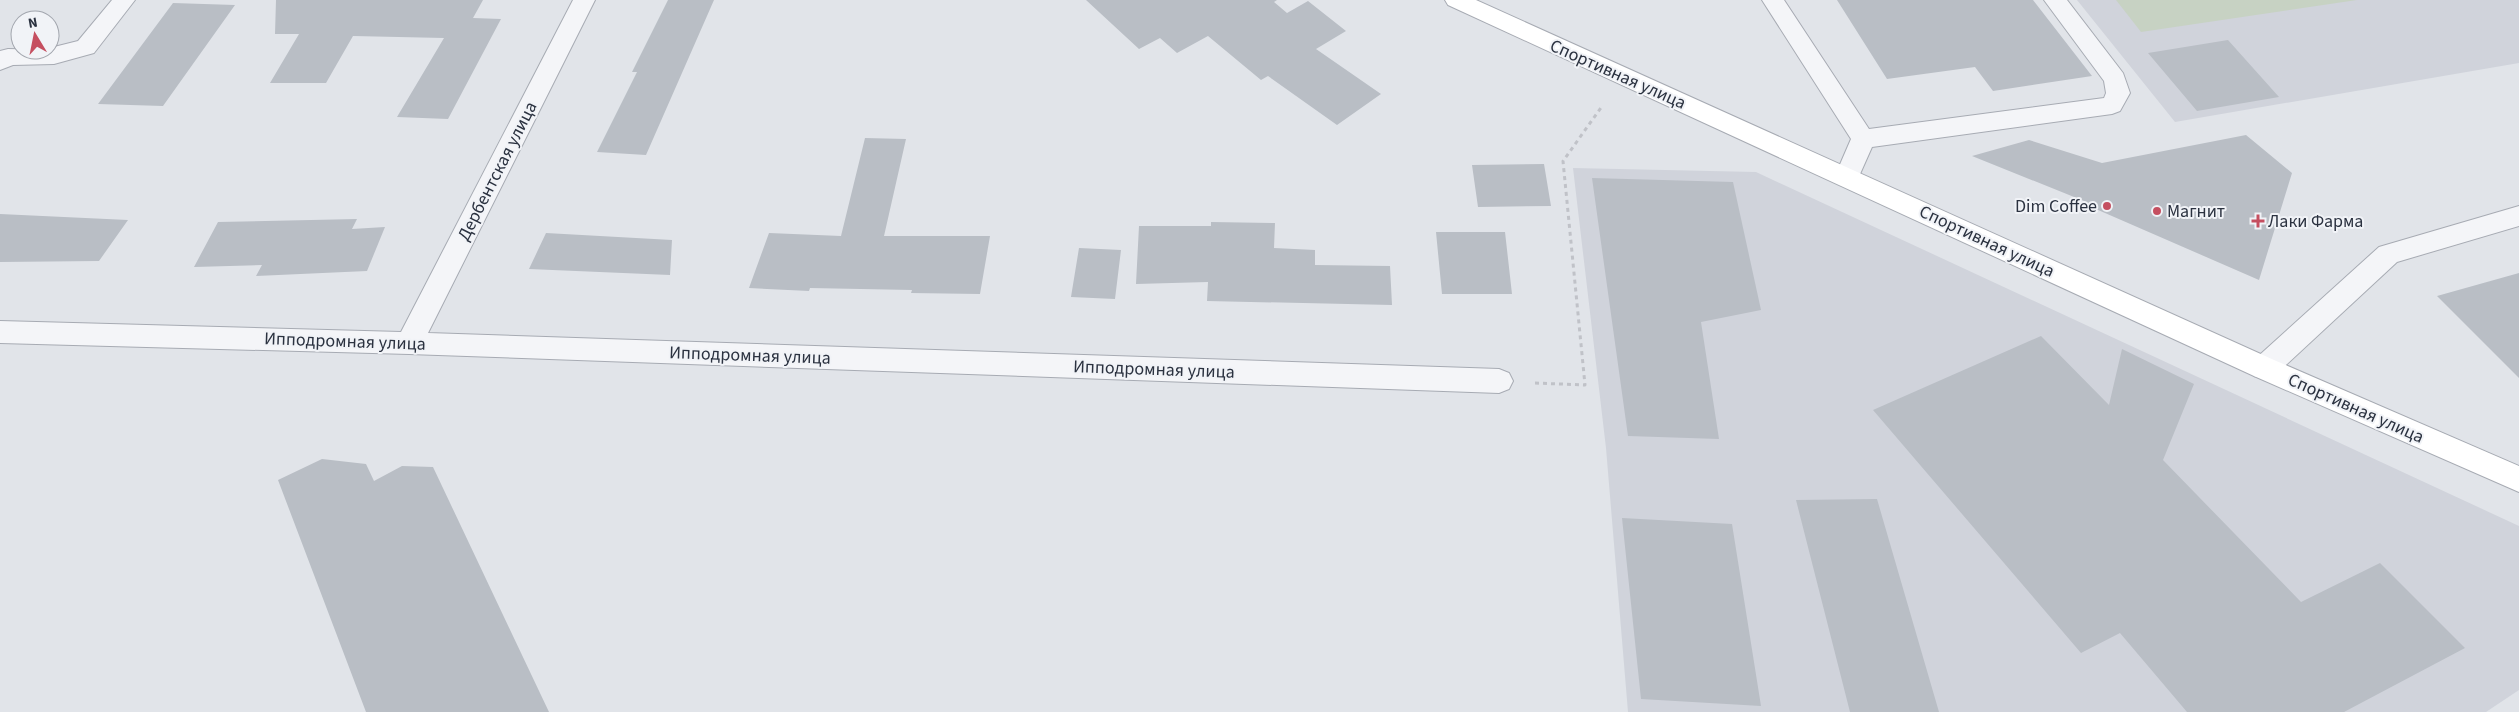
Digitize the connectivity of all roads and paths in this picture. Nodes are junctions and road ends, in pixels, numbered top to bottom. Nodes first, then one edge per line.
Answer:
1 (124, 0) edge
2 (584, 0) edge
3 (1456, 0) edge
4 (1774, 0) edge
5 (2055, 0) edge
6 (0, 62) edge
7 (1623, 76) junction
8 (1863, 139) junction
9 (1847, 176) junction
10 (2519, 216) edge
11 (0, 332) edge
12 (409, 343) junction
13 (2264, 368) junction
14 (1499, 382) joint
15 (2519, 479) edge

1 - 6 street
2 - 12 street, Дербентская улица
3 - 7 main road, Спортивная улица
4 - 8 street
5 - 8 street
7 - 9 main road, Спортивная улица
7 - 14 path
8 - 9 street
9 - 13 main road, Спортивная улица
10 - 13 street
11 - 12 street, Ипподромная улица
12 - 14 street, Ипподромная улица
13 - 15 main road, Спортивная улица

